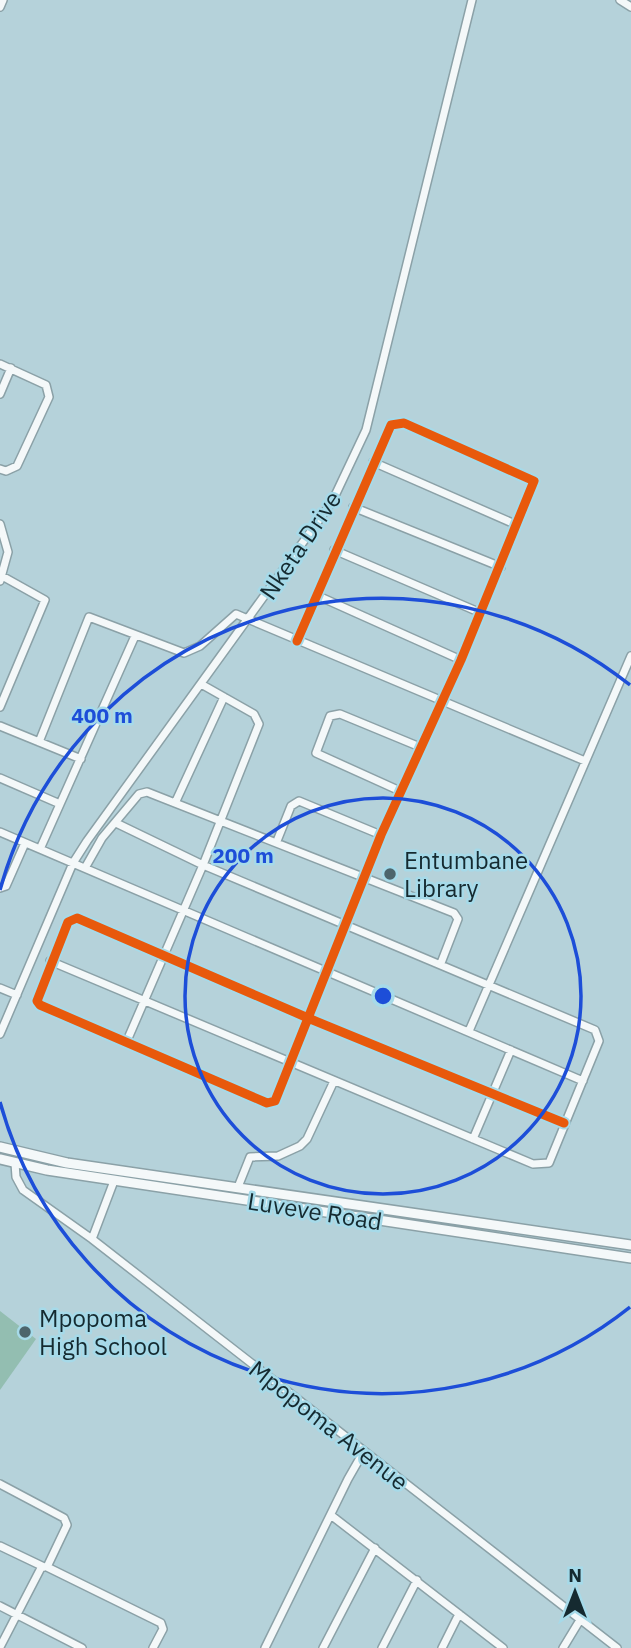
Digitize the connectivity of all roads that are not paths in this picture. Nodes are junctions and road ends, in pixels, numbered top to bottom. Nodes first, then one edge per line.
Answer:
1 (3, 0) edge
2 (472, 0) edge
3 (620, 0) edge
4 (0, 7) edge
5 (631, 7) edge
6 (0, 364) edge
7 (11, 369) junction
8 (0, 394) edge
9 (373, 462) junction
10 (0, 469) edge
11 (353, 507) junction
12 (0, 524) edge
13 (517, 525) junction
14 (334, 550) junction
15 (501, 567) junction
16 (1, 579) edge
17 (316, 595) junction
18 (481, 613) junction
19 (249, 620) junction
20 (135, 636) junction
21 (296, 641) junction
22 (631, 656) edge
23 (461, 660) junction
24 (201, 684) junction
25 (224, 697) junction
26 (443, 699) junction
27 (0, 707) edge
28 (0, 726) edge
29 (39, 742) junction
30 (420, 747) junction
31 (81, 759) junction
32 (585, 761) junction
33 (0, 778) edge
34 (400, 792) junction
35 (176, 801) junction
36 (60, 804) junction
37 (221, 820) junction
38 (116, 823) junction
39 (0, 832) edge
40 (380, 835) junction
41 (277, 841) junction
42 (25, 842) junction
43 (40, 849) junction
44 (73, 863) junction
45 (203, 865) junction
46 (85, 868) junction
47 (364, 880) junction
48 (0, 888) edge
49 (182, 909) junction
50 (347, 925) junction
51 (163, 955) junction
52 (50, 961) junction
53 (441, 963) junction
54 (328, 971) junction
55 (488, 983) junction
56 (0, 988) edge
57 (17, 995) junction
58 (144, 999) junction
59 (308, 1018) junction
60 (470, 1031) junction
61 (0, 1034) edge
62 (126, 1043) junction
63 (511, 1050) junction
64 (290, 1063) junction
65 (334, 1081) junction
66 (583, 1081) junction
67 (492, 1095) junction
68 (564, 1123) junction
69 (473, 1139) junction
70 (0, 1147) edge
71 (0, 1159) edge
72 (15, 1163) junction
73 (114, 1181) junction
74 (238, 1187) junction
75 (92, 1239) junction
76 (631, 1245) edge
77 (631, 1258) edge
78 (364, 1451) junction
79 (0, 1484) edge
80 (332, 1516) junction
81 (0, 1546) edge
82 (375, 1548) junction
83 (44, 1567) junction
84 (417, 1580) junction
85 (0, 1606) edge
86 (16, 1615) junction
87 (459, 1615) junction
88 (580, 1620) junction
89 (65, 1639) junction
90 (0, 1647) edge
91 (60, 1648) edge
92 (82, 1648) edge
93 (153, 1648) edge
94 (265, 1648) edge
95 (323, 1648) edge
96 (382, 1648) edge
97 (442, 1648) edge
98 (503, 1648) edge
99 (564, 1648) edge
100 (617, 1648) edge

1 - 4 street
2 - 19 street, Nketa Drive
3 - 5 street
6 - 7 street
7 - 8 street
7 - 10 street
9 - 11 street
9 - 13 street
9 - 13 street
11 - 14 street
11 - 15 street
12 - 16 street
13 - 15 street
14 - 17 street
14 - 18 street
15 - 18 street
16 - 27 street
17 - 21 street
17 - 23 street
18 - 23 street
19 - 20 street
19 - 21 street
19 - 24 street, Nketa Drive
20 - 29 street
20 - 31 street
21 - 26 street
22 - 32 street
23 - 26 street
24 - 25 street
24 - 44 street, Nketa Drive
25 - 35 street
25 - 37 street
26 - 30 street
26 - 32 street
28 - 29 street
29 - 31 street
30 - 34 street
30 - 34 street
31 - 36 street
32 - 55 street
33 - 36 street
34 - 40 street
35 - 37 street
35 - 38 street
36 - 43 street
37 - 41 street
37 - 45 street
38 - 45 street
38 - 46 street
39 - 42 street
40 - 41 street
40 - 47 street
41 - 47 street
42 - 43 street
42 - 48 street
43 - 44 street
44 - 46 street
44 - 57 street, Nketa Drive
45 - 49 street
45 - 50 street
46 - 49 street
47 - 50 street
47 - 53 street
49 - 51 street
49 - 54 street
50 - 53 street
50 - 54 street
51 - 52 street
51 - 58 street
51 - 59 street
52 - 58 street
52 - 62 street
53 - 55 street
54 - 59 street
54 - 60 street
55 - 60 street
55 - 66 street
56 - 57 street
57 - 61 street, Nketa Drive
58 - 62 street
58 - 64 street
59 - 64 street
59 - 67 street
60 - 63 street
62 - 64 street
63 - 66 street
63 - 67 street
64 - 65 street
65 - 69 street
65 - 74 street
66 - 68 street
67 - 68 street
67 - 69 street
68 - 69 street
70 - 74 street, Luveve Road
71 - 72 street, Luveve Road
72 - 73 street, Luveve Road
72 - 75 street, Mpopoma Avenue
73 - 75 street
73 - 77 street, Luveve Road
74 - 76 street, Luveve Road
75 - 78 street, Mpopoma Avenue
78 - 80 street
78 - 88 street, Mpopoma Avenue
79 - 83 street
80 - 82 street
80 - 94 street
81 - 83 street
82 - 84 street
82 - 95 street
83 - 86 street
83 - 93 street
84 - 87 street
84 - 96 street
85 - 86 street
86 - 89 street
86 - 90 street
87 - 97 street
87 - 98 street
88 - 99 street
88 - 100 street, Mpopoma Avenue
89 - 91 street
89 - 92 street

